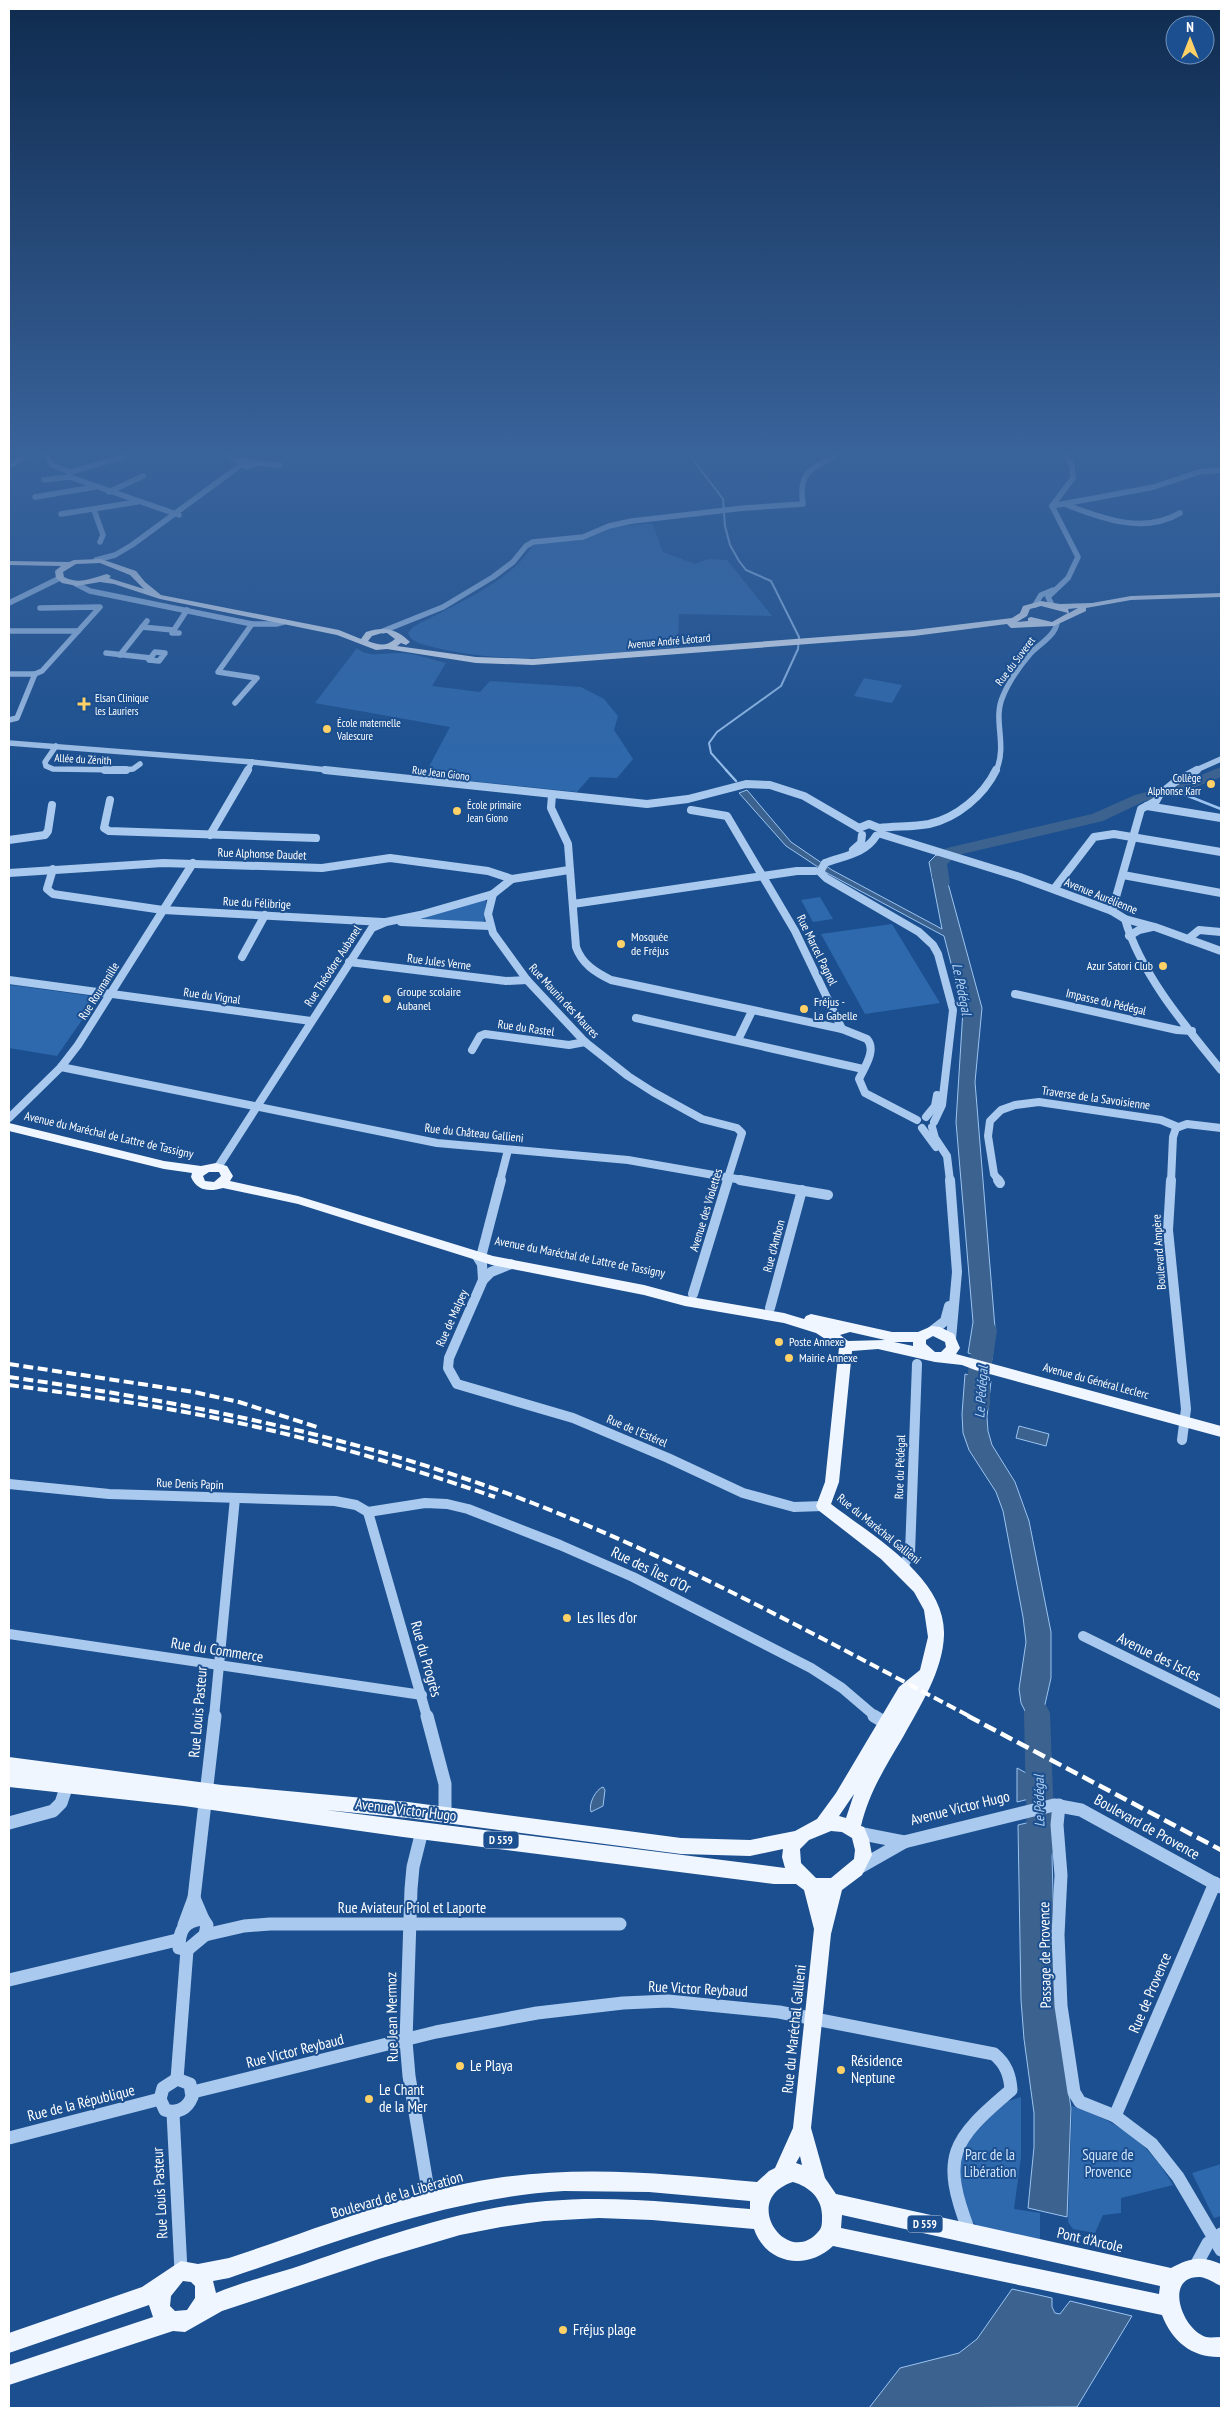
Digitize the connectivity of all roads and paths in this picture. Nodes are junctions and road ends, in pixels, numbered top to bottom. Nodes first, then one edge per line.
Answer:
1 (35, 570) edge
2 (63, 570) edge
3 (109, 570) edge
4 (114, 570) edge
5 (503, 570) edge
6 (1072, 570) edge
7 (59, 575) junction
8 (94, 584) junction
9 (1058, 588) junction
10 (1221, 595) edge
11 (160, 597) junction
12 (9, 602) edge
13 (1035, 605) junction
14 (1092, 605) junction
15 (1055, 606) junction
16 (40, 608) dead end
17 (187, 610) junction
18 (1024, 614) junction
19 (1068, 616) junction
20 (147, 620) dead end
21 (284, 622) junction
22 (1041, 623) junction
23 (1057, 623) junction
24 (252, 624) junction
25 (405, 624) junction
26 (142, 627) junction
27 (9, 631) edge
28 (78, 631) junction
29 (383, 631) junction
30 (914, 633) junction
31 (1048, 635) junction
32 (400, 637) junction
33 (367, 638) junction
34 (388, 647) junction
35 (426, 652) junction
36 (106, 653) dead end
37 (120, 655) junction
38 (150, 658) dead end
39 (9, 674) edge
40 (34, 674) junction
41 (236, 703) dead end
42 (9, 720) edge
43 (9, 743) edge
44 (56, 746) junction
45 (1221, 759) edge
46 (252, 762) junction
47 (140, 764) dead end
48 (1166, 788) joint
49 (552, 795) junction
50 (110, 800) dead end
51 (52, 805) dead end
52 (1147, 806) junction
53 (691, 810) dead end
54 (1221, 818) edge
55 (861, 831) junction
56 (879, 833) junction
57 (210, 835) junction
58 (1133, 837) junction
59 (316, 838) dead end
60 (9, 840) edge
61 (1221, 852) edge
62 (838, 857) junction
63 (193, 863) junction
64 (53, 869) junction
65 (817, 869) junction
66 (569, 870) junction
67 (9, 873) edge
68 (1123, 875) junction
69 (763, 877) junction
70 (512, 879) junction
71 (1054, 889) junction
72 (1221, 893) edge
73 (493, 894) junction
74 (573, 904) junction
75 (163, 910) junction
76 (1112, 911) junction
77 (265, 915) junction
78 (1125, 920) junction
79 (386, 922) junction
80 (490, 926) junction
81 (1155, 927) junction
82 (1221, 932) edge
83 (1129, 936) junction
84 (1188, 938) junction
85 (1221, 951) edge
86 (242, 957) dead end
87 (349, 962) junction
88 (9, 980) edge
89 (527, 980) junction
90 (111, 993) junction
91 (1014, 994) dead end
92 (752, 1011) junction
93 (636, 1018) dead end
94 (311, 1021) junction
95 (842, 1028) junction
96 (1192, 1031) junction
97 (738, 1040) junction
98 (584, 1042) junction
99 (472, 1050) dead end
100 (61, 1067) junction
101 (863, 1069) junction
102 (1221, 1070) edge
103 (256, 1105) junction
104 (9, 1118) edge
105 (931, 1122) junction
106 (919, 1124) junction
107 (9, 1127) edge
108 (1178, 1127) junction
109 (1221, 1128) edge
110 (9, 1131) edge
111 (742, 1133) joint
112 (508, 1150) junction
113 (199, 1174) junction
114 (222, 1175) junction
115 (729, 1177) junction
116 (1000, 1184) dead end
117 (802, 1190) junction
118 (828, 1195) dead end
119 (479, 1254) junction
120 (511, 1264) junction
121 (483, 1280) junction
122 (694, 1294) junction
123 (770, 1308) junction
124 (926, 1334) junction
125 (849, 1337) junction
126 (952, 1344) junction
127 (941, 1357) junction
128 (921, 1359) junction
129 (966, 1361) junction
130 (448, 1368) joint
131 (1185, 1420) junction
132 (1221, 1431) edge
133 (1182, 1440) dead end
134 (9, 1484) edge
135 (235, 1498) junction
136 (823, 1506) junction
137 (368, 1512) junction
138 (900, 1567) junction
139 (9, 1634) edge
140 (1083, 1636) dead end
141 (218, 1666) junction
142 (422, 1695) junction
143 (1221, 1704) edge
144 (892, 1727) junction
145 (9, 1764) edge
146 (9, 1779) edge
147 (68, 1785) junction
148 (205, 1796) junction
149 (1056, 1805) junction
150 (445, 1815) junction
151 (9, 1823) edge
152 (823, 1824) junction
153 (422, 1831) junction
154 (855, 1831) junction
155 (797, 1838) junction
156 (904, 1842) junction
157 (860, 1867) junction
158 (805, 1881) junction
159 (1218, 1885) edge
160 (834, 1886) junction
161 (194, 1898) junction
162 (203, 1919) junction
163 (409, 1924) junction
164 (620, 1924) dead end
165 (184, 1925) junction
166 (822, 1934) junction
167 (205, 1935) junction
168 (177, 1940) junction
169 (187, 1950) junction
170 (9, 1980) edge
171 (814, 2018) junction
172 (406, 2041) junction
173 (177, 2079) junction
174 (193, 2092) junction
175 (160, 2099) junction
176 (173, 2112) junction
177 (1115, 2116) junction
178 (802, 2128) junction
179 (9, 2138) edge
180 (782, 2174) junction
181 (816, 2181) junction
182 (762, 2192) junction
183 (430, 2203) junction
184 (831, 2203) junction
185 (759, 2220) junction
186 (970, 2234) junction
187 (828, 2235) junction
188 (1217, 2236) edge
189 (1221, 2250) edge
190 (1195, 2267) junction
191 (181, 2276) junction
192 (1221, 2276) edge
193 (1174, 2279) junction
194 (1170, 2306) junction
195 (200, 2311) junction
196 (172, 2321) junction
197 (9, 2343) edge
198 (1221, 2347) edge
199 (9, 2375) edge

1 - 7 main road
2 - 7 main road
3 - 8 main road
4 - 11 main road
5 - 25 street
6 - 9 street
7 - 8 main road
7 - 12 street
8 - 11 main road
8 - 17 street
9 - 13 street
9 - 15 street
10 - 14 main road
11 - 21 main road
13 - 15 main road
13 - 18 main road, Avenue André Léotard
14 - 15 main road
14 - 19 main road
15 - 19 main road
16 - 28 street
17 - 24 street
17 - 26 street
18 - 22 main road
18 - 30 main road, Avenue André Léotard
19 - 23 main road
20 - 26 street
21 - 24 street
21 - 33 main road
22 - 23 main road, Avenue André Léotard
22 - 30 main road, Avenue André Léotard
22 - 31 street, Rue du Suveret
23 - 31 street, Rue du Suveret
24 - 41 street
25 - 29 street
25 - 32 street
26 - 37 street
27 - 28 street
28 - 40 street
29 - 32 main road, Avenue André Léotard
29 - 33 main road
30 - 35 main road, Avenue André Léotard
31 - 56 street, Rue du Suveret
32 - 34 main road
32 - 35 main road, Avenue André Léotard
33 - 34 main road, Avenue André Léotard
34 - 35 main road, Avenue André Léotard
36 - 37 street
37 - 38 street
39 - 40 street
40 - 42 street
43 - 44 street, Rue Jean Giono
44 - 46 street, Rue Jean Giono
44 - 47 street, Allée du Zénith
45 - 48 street
46 - 49 street, Rue Jean Giono
46 - 57 street
48 - 52 street
49 - 55 street, Rue Jean Giono
49 - 66 street
50 - 57 street
51 - 60 street
52 - 54 street
52 - 58 street
53 - 69 street, Rue Marcel Pagnol
55 - 56 street
55 - 56 street
55 - 62 street
56 - 62 street
56 - 71 street, Avenue Aurélienne
57 - 59 street
58 - 61 street
58 - 68 street
58 - 71 street
62 - 65 street
63 - 64 street, Rue Alphonse Daudet
63 - 70 street, Rue Alphonse Daudet
63 - 75 street, Rue Roumanille
64 - 67 street, Rue Alphonse Daudet
64 - 75 street, Rue du Félibrige
65 - 69 street
65 - 105 street
66 - 70 street, Rue Théodore Aubanel
66 - 74 street
68 - 72 street
68 - 76 street
69 - 74 street
69 - 95 street, Rue Marcel Pagnol
70 - 73 street, Rue Théodore Aubanel
71 - 76 street, Avenue Aurélienne
73 - 79 street, Rue Théodore Aubanel
73 - 80 street
74 - 92 street
75 - 77 street, Rue du Félibrige
75 - 90 street, Rue Roumanille
76 - 78 street, Avenue Aurélienne
77 - 79 street, Rue du Félibrige
77 - 86 street
78 - 81 street, Avenue Aurélienne
78 - 83 street
79 - 80 street, Rue du Félibrige
79 - 87 street, Rue Théodore Aubanel
80 - 89 street, Rue Maurin des Maures
81 - 83 street
81 - 84 street, Avenue Aurélienne
82 - 84 street
83 - 96 street
84 - 85 street, Avenue Aurélienne
87 - 89 street, Rue Jules Verne
87 - 94 street, Rue Théodore Aubanel
88 - 90 street, Rue du Vignal
89 - 98 street, Rue Maurin des Maures
90 - 94 street, Rue du Vignal
90 - 100 street, Rue Roumanille
91 - 96 street, Impasse du Pédégal
92 - 95 street
92 - 97 street
93 - 97 street
94 - 103 street, Rue Théodore Aubanel
95 - 101 street
96 - 102 street
97 - 101 street
98 - 99 street, Rue du Rastel
98 - 111 street, Rue Maurin des Maures
100 - 103 street, Rue du Château Gallieni
100 - 104 street, Rue Roumanille
101 - 106 street
103 - 112 street, Rue du Château Gallieni
103 - 114 street, Rue Théodore Aubanel
105 - 106 street
105 - 126 street
106 - 124 street
107 - 113 main road, Avenue du Maréchal de Lattre de Tassigny
108 - 109 street
108 - 116 street, Traverse de la Savoisienne
108 - 131 street, Boulevard Ampère
110 - 113 main road, Avenue du Maréchal de Lattre de Tassigny
111 - 115 street, Avenue des Violettes
112 - 115 street, Rue du Château Gallieni
112 - 119 street
113 - 114 main road
113 - 114 main road, Avenue du Maréchal de Lattre de Tassigny
114 - 119 main road, Avenue du Maréchal de Lattre de Tassigny
115 - 117 street, Rue du Château Gallieni
115 - 122 street, Avenue des Violettes
117 - 118 street, Rue du Château Gallieni
117 - 123 street, Rue d'Ambon
119 - 120 main road, Avenue du Maréchal de Lattre de Tassigny
119 - 121 street, Rue de Malpey
119 - 122 main road, Avenue du Maréchal de Lattre de Tassigny
120 - 121 street, Rue de Malpey
120 - 125 main road, Avenue du Maréchal de Lattre de Tassigny
121 - 130 street, Rue de Malpey
122 - 123 main road, Avenue du Maréchal de Lattre de Tassigny
123 - 125 main road, Avenue du Maréchal de Lattre de Tassigny
124 - 125 main road, Avenue du Maréchal de Lattre de Tassigny
124 - 126 main road
124 - 128 main road
125 - 128 main road, Avenue du Maréchal de Lattre de Tassigny
125 - 136 main road, Rue du Maréchal Gallieni
126 - 127 main road
126 - 129 main road
127 - 128 main road
127 - 129 main road, Avenue du Général Leclerc
128 - 138 street, Rue du Pédégal
129 - 131 main road, Avenue du Général Leclerc
130 - 136 street, Rue de l'Estérel
131 - 132 main road, Avenue du Général Leclerc
131 - 133 street, Boulevard Ampère
134 - 135 street, Rue Denis Papin
135 - 137 street, Rue Denis Papin
135 - 141 street, Rue Louis Pasteur
136 - 138 main road, Rue du Maréchal Gallieni
137 - 142 street, Rue du Progrès
137 - 144 street, Rue des Îles d'Or
138 - 144 main road, Rue du Maréchal Gallieni
139 - 141 street, Rue du Commerce
140 - 143 street, Avenue des Iscles
141 - 142 street, Rue du Commerce
141 - 148 street, Rue Louis Pasteur
142 - 150 street, Rue du Progrès
144 - 152 main road, Rue du Maréchal Gallieni
144 - 154 main road, Rue du Maréchal Gallieni
145 - 148 main road, Avenue Victor Hugo / D 559
146 - 147 main road, Avenue Victor Hugo / D 559
147 - 148 main road, Avenue Victor Hugo / D 559
147 - 151 street
148 - 150 main road, Avenue Victor Hugo / D 559
148 - 153 main road, Avenue Victor Hugo / D 559
148 - 161 street, Rue Louis Pasteur
149 - 156 street, Avenue Victor Hugo
149 - 159 street, Boulevard de Provence
149 - 177 street, Passage de Provence
150 - 155 main road, Avenue Victor Hugo / D 559
152 - 154 main road
152 - 155 main road
153 - 158 main road, Avenue Victor Hugo / D 559
153 - 163 street, Rue Jean Mermoz
154 - 156 street, Avenue Victor Hugo
154 - 157 main road
155 - 158 main road
156 - 157 street, Avenue Victor Hugo
157 - 160 main road
158 - 160 main road
158 - 166 main road, Rue du Maréchal Gallieni
159 - 177 street, Rue de Provence
160 - 166 main road, Rue du Maréchal Gallieni
161 - 162 street, Rue Louis Pasteur
161 - 165 street, Rue Louis Pasteur
162 - 165 street
162 - 167 street, Rue Louis Pasteur
163 - 164 street, Rue Aviateur Priol et Laporte
163 - 167 street, Rue Aviateur Priol et Laporte
163 - 172 street, Rue Jean Mermoz
165 - 168 street
166 - 171 main road, Rue du Maréchal Gallieni
167 - 169 street
168 - 169 street
168 - 170 street
169 - 173 street
171 - 172 street, Rue Victor Reybaud
171 - 178 main road, Rue du Maréchal Gallieni
171 - 186 street, Rue Victor Reybaud
172 - 174 street, Rue Victor Reybaud
172 - 183 street, Rue Jean Mermoz
173 - 174 street
173 - 175 street
174 - 176 street
175 - 176 street
175 - 179 street, Rue de la République
176 - 191 street, Rue Louis Pasteur
177 - 188 street
178 - 180 main road, Rue du Maréchal Gallieni
178 - 181 main road, Rue du Maréchal Gallieni
180 - 181 main road
180 - 182 main road
181 - 184 main road
182 - 183 main road, Boulevard de la Libération
182 - 185 main road
183 - 191 main road, Boulevard de la Libération
184 - 186 main road, D 559
184 - 187 main road
185 - 187 main road
185 - 195 main road
186 - 193 main road, Pont d'Arcole / D 559
187 - 194 main road
188 - 189 street
188 - 190 street
190 - 192 main road
190 - 193 main road
191 - 195 main road
191 - 196 main road
191 - 197 main road, Boulevard de la Libération
193 - 194 main road
194 - 198 main road
195 - 196 main road
196 - 199 main road

